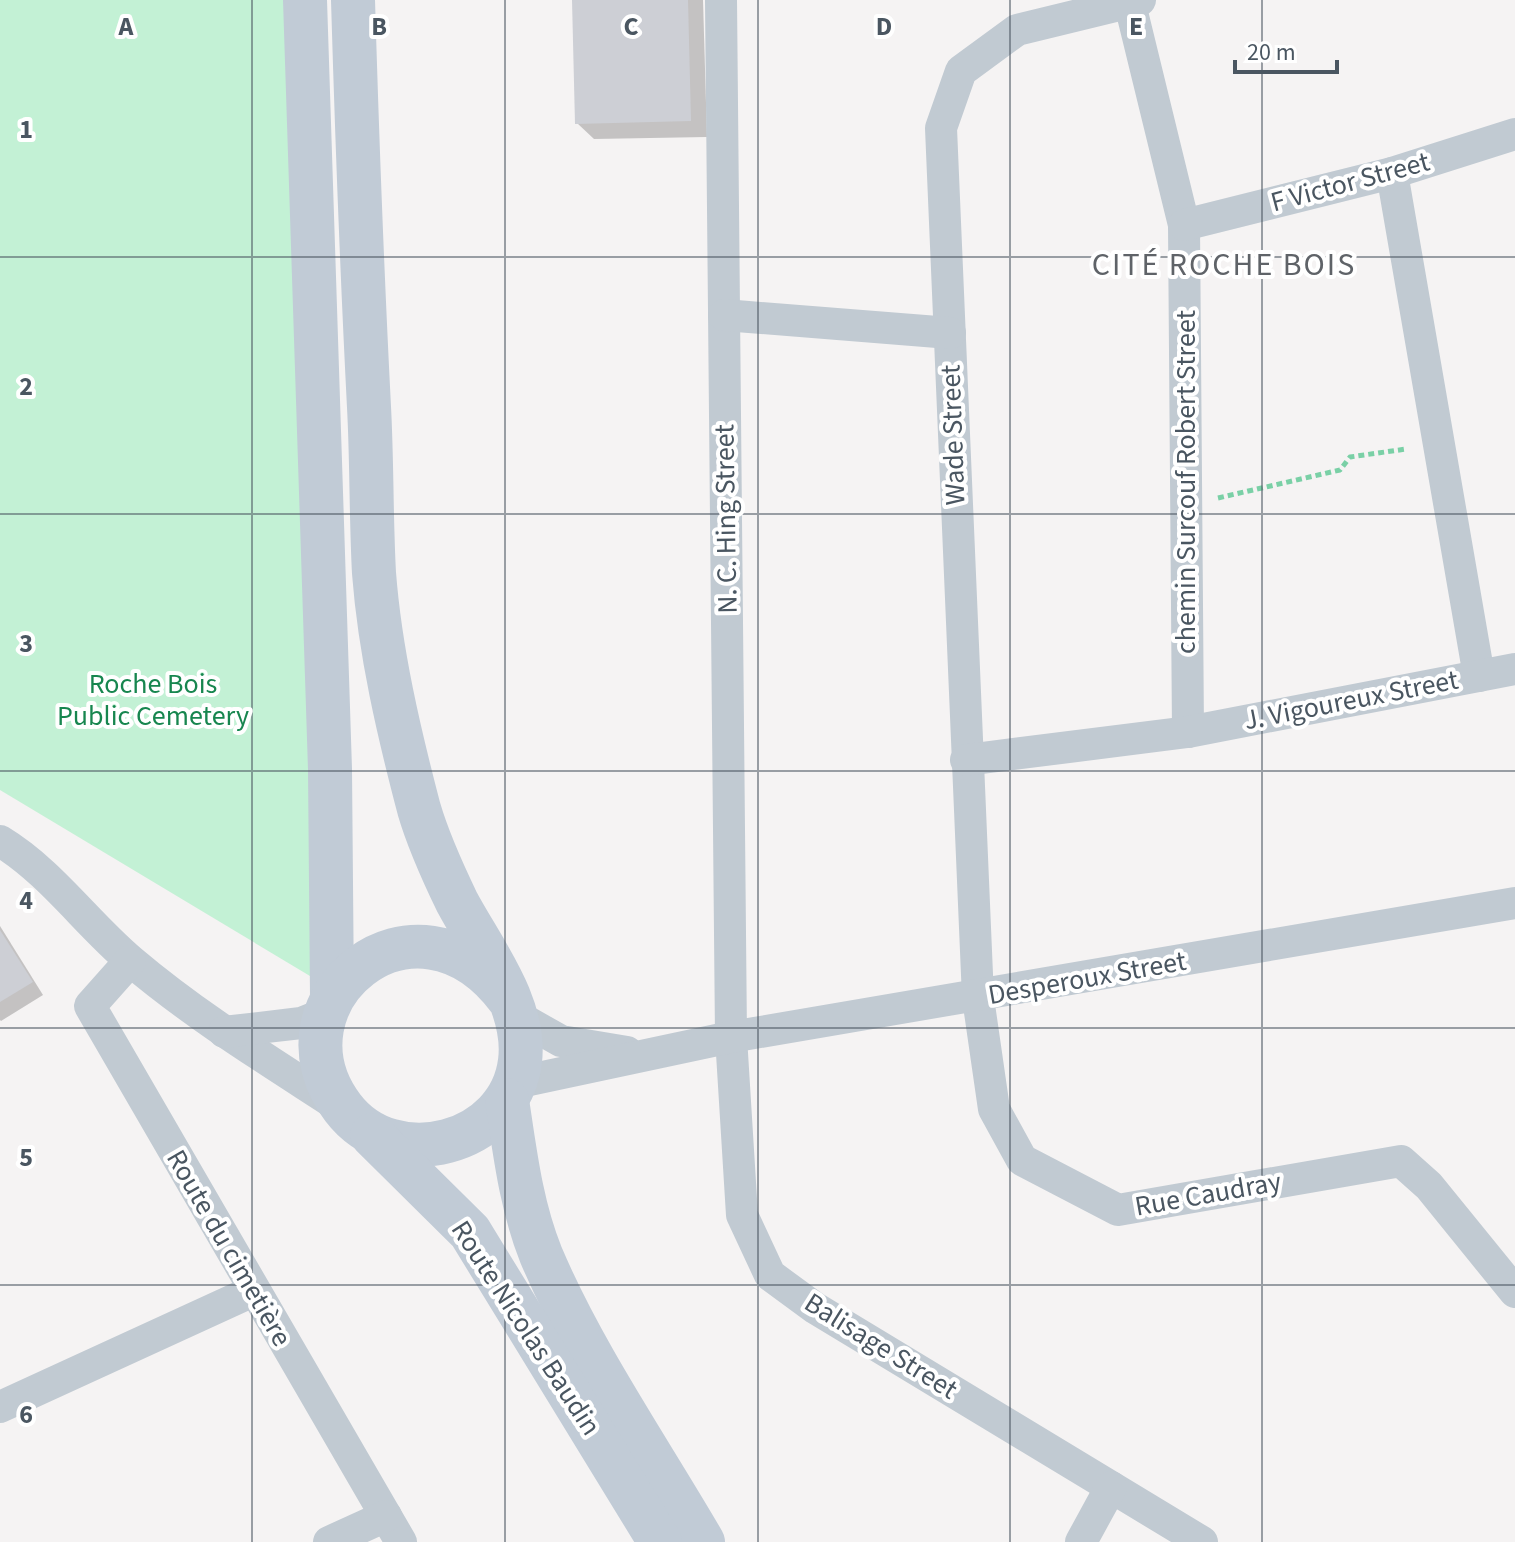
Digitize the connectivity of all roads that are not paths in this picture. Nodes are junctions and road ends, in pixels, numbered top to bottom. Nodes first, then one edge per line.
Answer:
1 (305, 0) edge
2 (353, 0) edge
3 (721, 0) edge
4 (1133, 1) edge
5 (1515, 134) edge
6 (1392, 173) junction
7 (1184, 225) junction
8 (724, 315) junction
9 (950, 333) junction
10 (1515, 669) edge
11 (1479, 676) junction
12 (1188, 732) junction
13 (966, 760) junction
14 (0, 841) edge
15 (1510, 911) edge
16 (130, 961) junction
17 (978, 998) junction
18 (329, 1005) junction
19 (512, 1007) junction
20 (224, 1032) junction
21 (731, 1037) junction
22 (659, 1055) junction
23 (511, 1092) junction
24 (357, 1121) junction
25 (253, 1291) junction
26 (1515, 1292) edge
27 (0, 1407) edge
28 (1111, 1487) junction
29 (393, 1529) edge
30 (329, 1542) edge
31 (660, 1542) edge
32 (703, 1542) edge
33 (1081, 1542) edge
34 (1202, 1542) edge

1 - 18 main road
2 - 19 main road
3 - 8 street, N. C. Hing Street
4 - 7 street, chemin Surcouf Robert Street
4 - 9 street, Wade Street
5 - 6 street, F Victor Street
6 - 7 street, F Victor Street
6 - 11 street
7 - 12 street, chemin Surcouf Robert Street
8 - 9 street
8 - 21 street, N. C. Hing Street
9 - 13 street, Wade Street
10 - 11 street, J. Vigoureux Street
11 - 12 street, J. Vigoureux Street
12 - 13 street, J. Vigoureux Street
13 - 17 street, Wade Street
14 - 16 street
15 - 17 street, Desperoux Street
16 - 20 street
16 - 25 street, Route du cimetière
17 - 21 street, Desperoux Street
17 - 26 street, Rue Caudray
18 - 19 main road
18 - 20 street
18 - 24 main road
19 - 22 street
19 - 23 main road
20 - 24 street
21 - 22 street, Desperoux Street
21 - 28 street, Balisage Street
22 - 23 street, Desperoux Street
23 - 24 main road
23 - 32 main road, Route Nicolas Baudin
24 - 31 main road, Route Nicolas Baudin
25 - 27 street
25 - 29 street, Route du cimetière
28 - 33 street
28 - 34 street, Balisage Street
29 - 30 street

